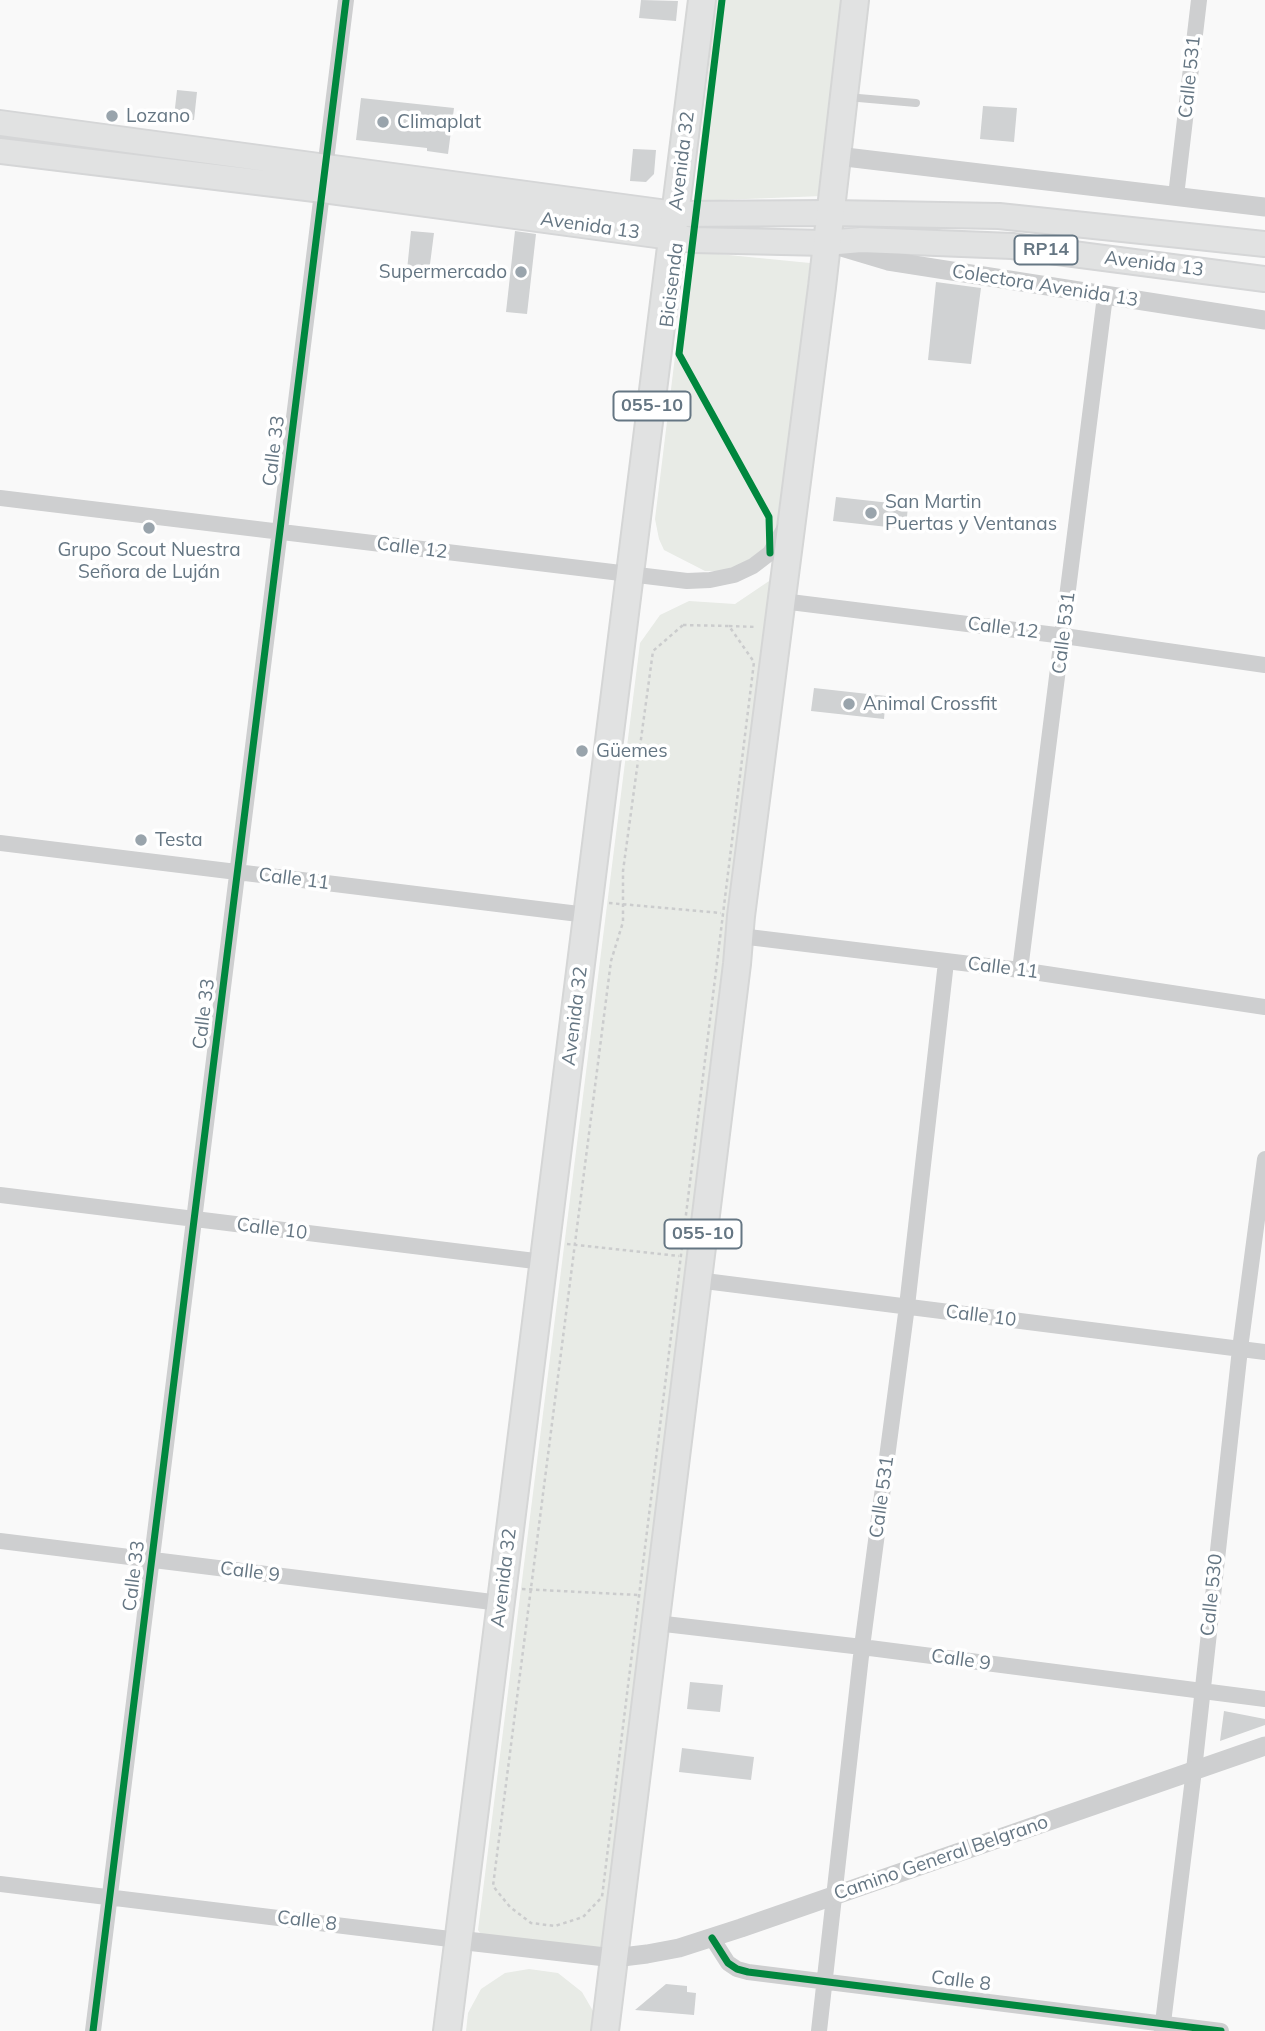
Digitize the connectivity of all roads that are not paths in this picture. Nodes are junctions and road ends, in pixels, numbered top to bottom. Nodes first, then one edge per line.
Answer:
1 (346, 0) edge
2 (702, 0) edge
3 (855, 0) edge
4 (1199, 0) edge
5 (844, 97) junction
6 (916, 103) dead end
7 (0, 123) edge
8 (0, 151) edge
9 (837, 156) junction
10 (324, 179) junction
11 (1176, 197) junction
12 (1265, 207) edge
13 (831, 212) junction
14 (674, 226) junction
15 (827, 243) junction
16 (1265, 244) edge
17 (1265, 279) edge
18 (1105, 296) junction
19 (1265, 320) edge
20 (0, 498) edge
21 (793, 510) junction
22 (280, 532) junction
23 (630, 575) junction
24 (782, 601) junction
25 (1064, 636) junction
26 (1265, 665) edge
27 (0, 842) edge
28 (238, 872) junction
29 (588, 908) junction
30 (735, 922) junction
31 (946, 962) junction
32 (1020, 970) junction
33 (1265, 1007) edge
34 (1265, 1158) edge
35 (0, 1195) edge
36 (194, 1219) junction
37 (545, 1252) junction
38 (693, 1265) junction
39 (907, 1306) junction
40 (1240, 1349) junction
41 (1265, 1352) edge
42 (0, 1541) edge
43 (152, 1560) junction
44 (502, 1595) junction
45 (656, 1623) junction
46 (862, 1647) junction
47 (1201, 1692) junction
48 (1265, 1699) edge
49 (1265, 1746) edge
50 (1194, 1770) junction
51 (0, 1884) edge
52 (835, 1895) junction
53 (110, 1897) junction
54 (712, 1938) junction
55 (458, 1940) junction
56 (614, 1958) junction
57 (826, 1980) junction
58 (1163, 2027) edge
59 (93, 2031) edge
60 (447, 2031) edge
61 (605, 2031) edge
62 (819, 2031) edge
63 (1221, 2031) edge

1 - 10 street, Calle 33
2 - 14 highway, Avenida 32 / 055-10
3 - 5 highway, 055-10
4 - 11 street, Calle 531
5 - 6 lane
5 - 9 highway, 055-10
7 - 10 main road, Avenida 13
8 - 10 main road, Avenida 13
9 - 11 street
9 - 13 highway, 055-10
10 - 14 main road, Avenida 13
10 - 22 street, Calle 33
11 - 12 street
13 - 14 main road, Avenida 13 / RP14
13 - 15 highway, 055-10
13 - 16 main road, Avenida 13 / RP14
14 - 15 main road, Avenida 13 / RP14
14 - 23 highway, Avenida 32 / 055-10
15 - 17 main road, Avenida 13 / RP14
15 - 18 street, Colectora Avenida 13
15 - 21 highway, 055-10
18 - 19 street, Colectora Avenida 13
18 - 25 street, Calle 531
20 - 22 street, Calle 12
21 - 23 street, Calle 12
21 - 24 highway, 055-10
22 - 23 street, Calle 12
22 - 28 street, Calle 33
23 - 29 highway, Avenida 32 / 055-10
24 - 25 street, Calle 12
24 - 30 highway, 055-10
25 - 26 street, Calle 12
25 - 32 street, Calle 531
27 - 28 street, Calle 11
28 - 29 street, Calle 11
28 - 36 street, Calle 33
29 - 37 highway, Avenida 32 / 055-10
30 - 31 street, Calle 11
30 - 38 highway, 055-10
31 - 32 street, Calle 11
31 - 39 street, Calle 531
32 - 33 street, Calle 11
34 - 40 street, Calle 530
35 - 36 street, Calle 10
36 - 37 street, Calle 10
36 - 43 street, Calle 33
37 - 44 highway, Avenida 32 / 055-10
38 - 39 street, Calle 10
38 - 45 highway, 055-10
39 - 40 street, Calle 10
39 - 46 street, Calle 531
40 - 41 street, Calle 10
40 - 47 street, Calle 530
42 - 43 street, Calle 9
43 - 44 street, Calle 9
43 - 53 street, Calle 33
44 - 55 highway, Avenida 32 / 055-10
45 - 46 street, Calle 9
45 - 56 highway, 055-10
46 - 47 street, Calle 9
46 - 52 street, Calle 531
47 - 48 street, Calle 9
47 - 50 street, Calle 530
49 - 50 street, Camino General Belgrano
50 - 52 street, Camino General Belgrano
50 - 58 street, Calle 530
51 - 53 street, Calle 8
52 - 54 street, Camino General Belgrano
52 - 57 street, Calle 531
53 - 55 street, Calle 8
53 - 59 street, Calle 33
54 - 56 street, Camino General Belgrano
54 - 57 street, Calle 8
55 - 56 street, Calle 8
55 - 60 highway, Avenida 32 / 055-10
56 - 61 highway, 055-10
57 - 58 street, Calle 8
57 - 62 street, Calle 531
58 - 63 street, Calle 8

